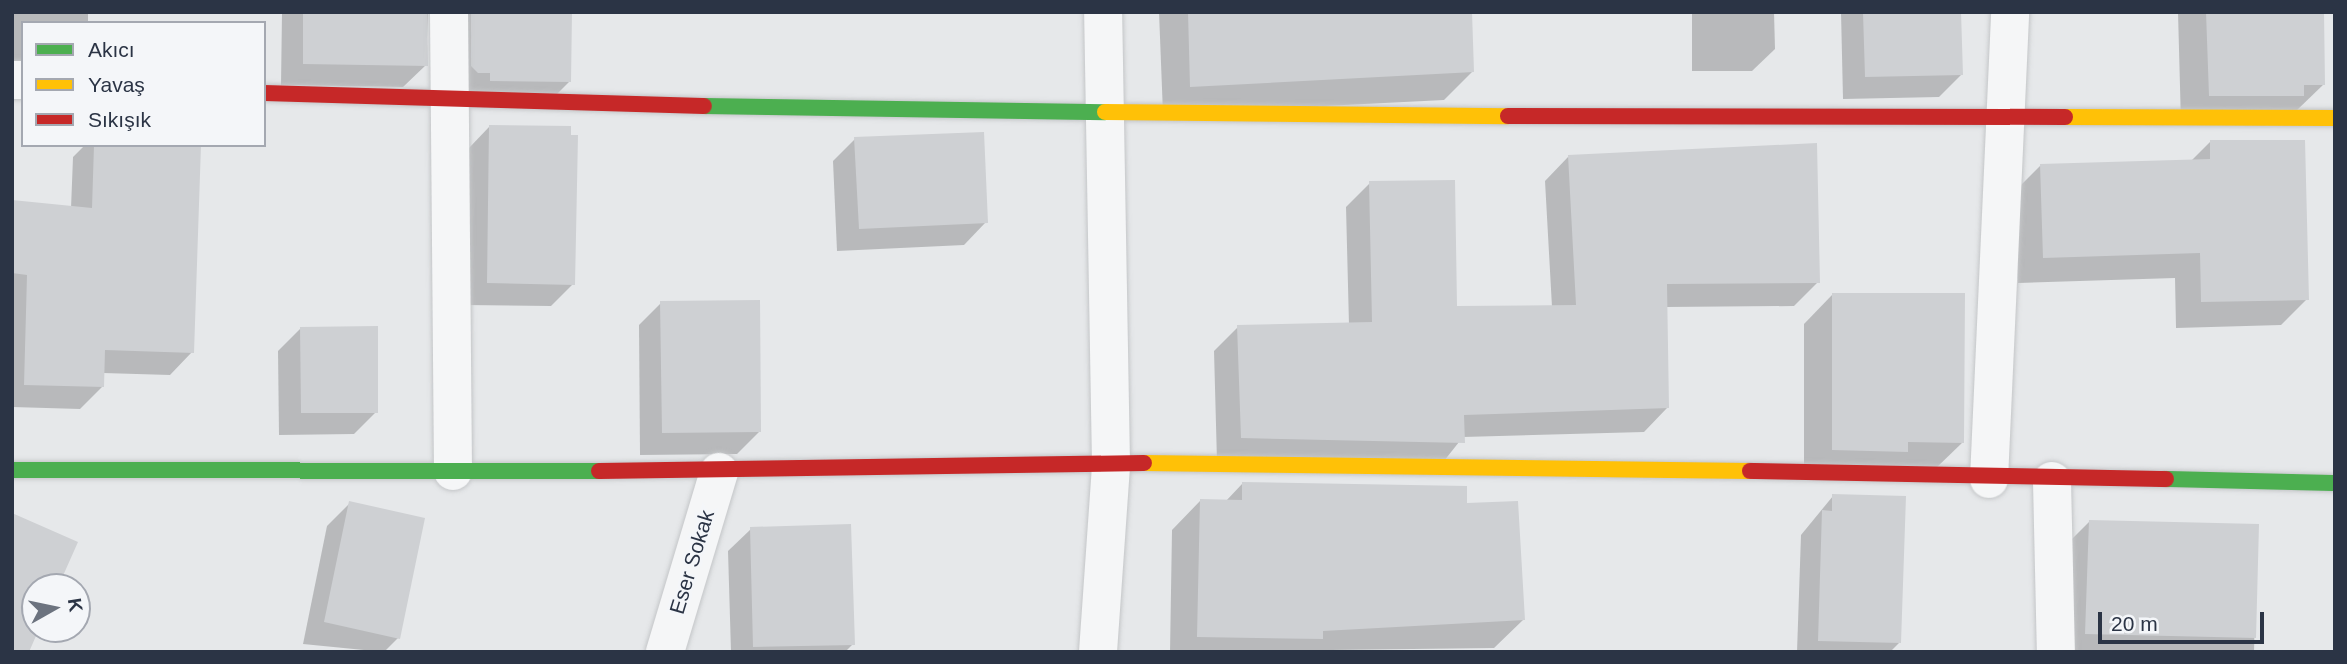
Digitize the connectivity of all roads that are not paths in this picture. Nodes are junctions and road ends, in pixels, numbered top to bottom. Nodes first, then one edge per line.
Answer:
1 (449, 12) edge
2 (1103, 12) edge
3 (2010, 12) edge
4 (266, 93) edge
5 (448, 102) junction
6 (1105, 108) junction
7 (2008, 117) junction
8 (2335, 118) edge
9 (1111, 464) junction
10 (12, 470) edge
11 (453, 471) junction
12 (719, 472) junction
13 (1989, 480) junction
14 (2052, 481) junction
15 (2335, 483) edge
16 (665, 652) edge
17 (1098, 652) edge
18 (2056, 652) edge

1 - 5 street
2 - 6 street
3 - 7 street
4 - 5 street
5 - 6 street
5 - 11 street
6 - 7 street
6 - 9 street
7 - 8 street
7 - 13 street
9 - 12 street
9 - 13 street
9 - 17 street
10 - 11 street
11 - 12 street
12 - 16 street, Eser Sokak
13 - 14 street
14 - 15 street
14 - 18 street

